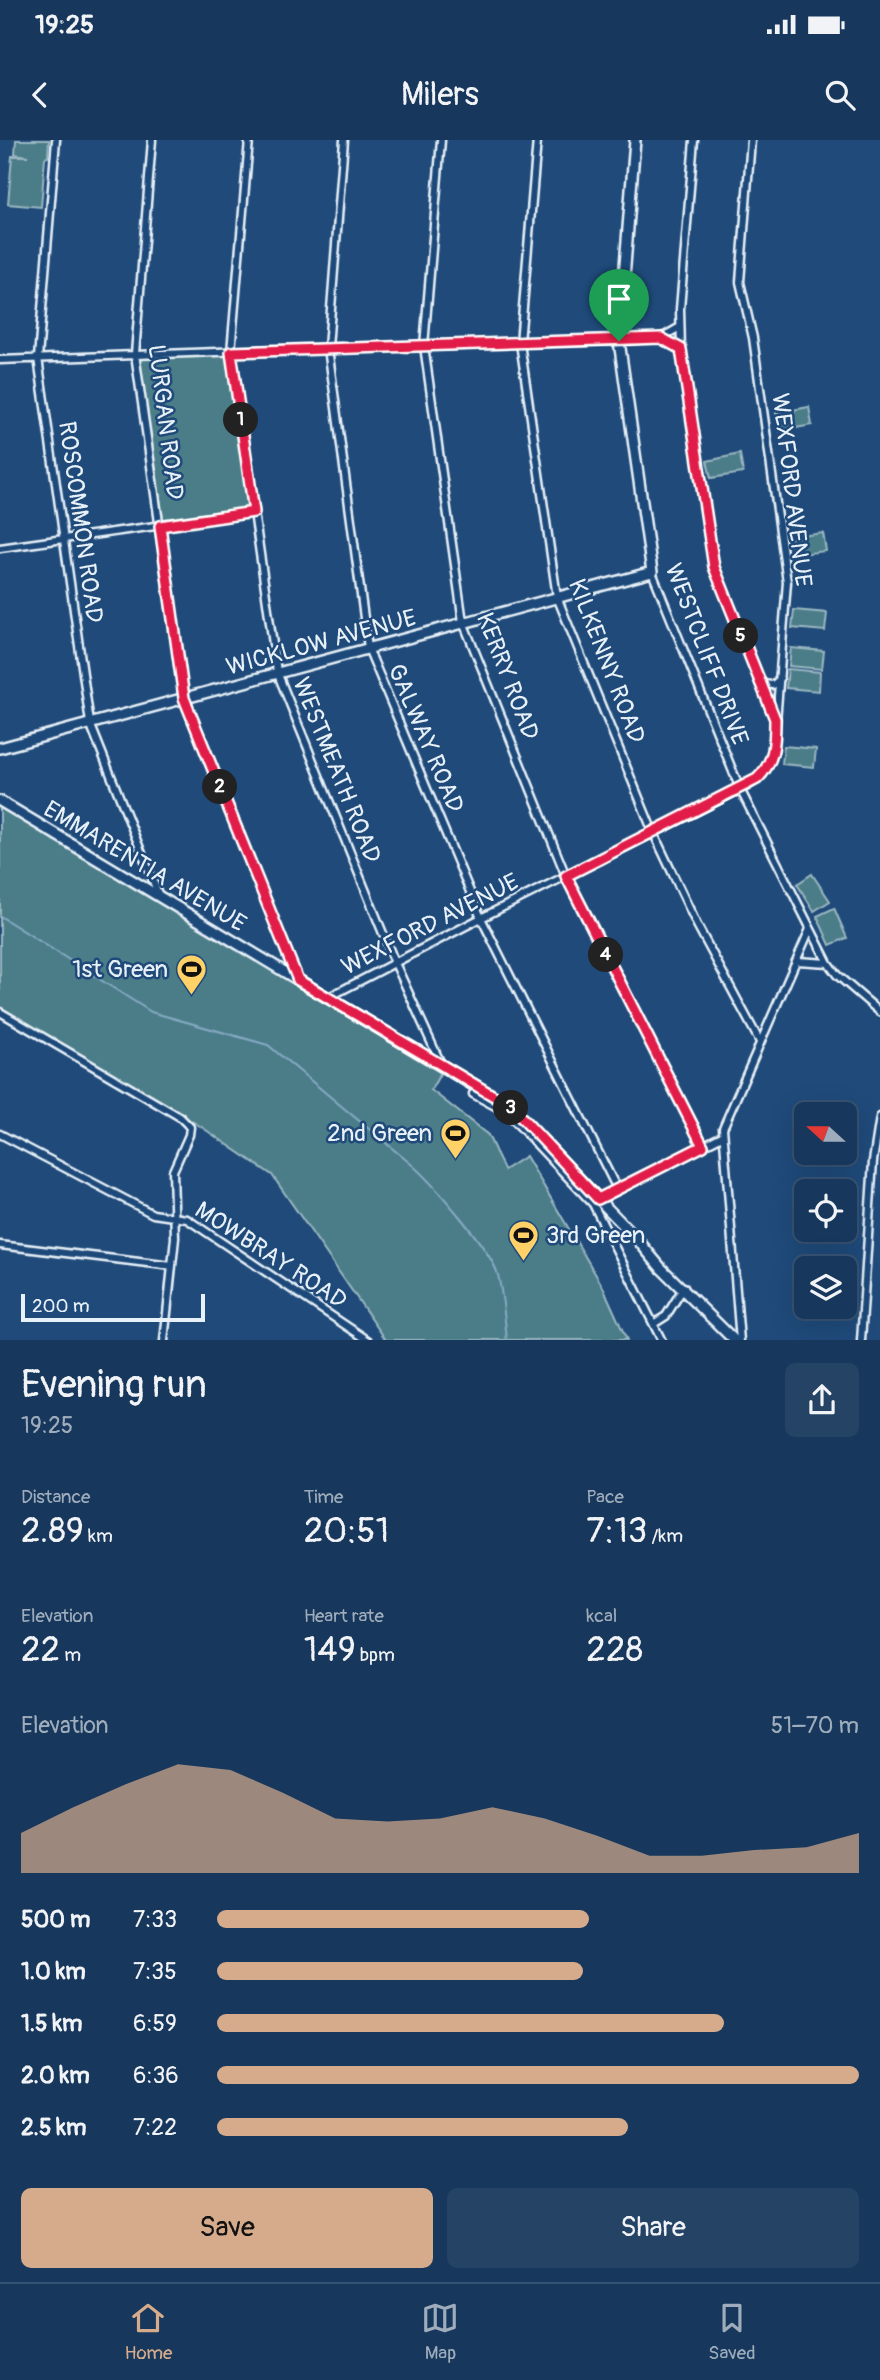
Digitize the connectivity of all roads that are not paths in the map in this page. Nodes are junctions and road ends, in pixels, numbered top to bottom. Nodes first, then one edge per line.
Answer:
1 (56, 140) edge
2 (152, 140) edge
3 (248, 140) edge
4 (344, 140) edge
5 (441, 140) edge
6 (537, 140) edge
7 (635, 140) edge
8 (694, 140) edge
9 (751, 140) edge
10 (680, 327) junction
11 (661, 338) junction
12 (619, 341) junction
13 (520, 343) junction
14 (424, 346) junction
15 (328, 348) junction
16 (681, 349) junction
17 (231, 352) junction
18 (135, 354) junction
19 (38, 358) junction
20 (0, 359) edge
21 (254, 512) junction
22 (160, 526) junction
23 (64, 540) junction
24 (0, 548) edge
25 (652, 572) junction
26 (557, 597) junction
27 (463, 622) junction
28 (368, 648) junction
29 (276, 672) junction
30 (780, 679) junction
31 (760, 684) junction
32 (184, 698) junction
33 (775, 719) junction
34 (90, 723) junction
35 (0, 748) edge
36 (740, 789) junction
37 (0, 801) edge
38 (653, 832) junction
39 (566, 876) junction
40 (159, 896) junction
41 (481, 918) junction
42 (810, 929) junction
43 (797, 961) junction
44 (395, 962) junction
45 (828, 963) junction
46 (298, 980) junction
47 (327, 998) junction
48 (0, 1012) edge
49 (880, 1012) edge
50 (760, 1042) junction
51 (442, 1066) junction
52 (473, 1094) dead end
53 (880, 1117) edge
54 (0, 1134) edge
55 (722, 1136) junction
56 (703, 1146) junction
57 (617, 1189) junction
58 (598, 1199) junction
59 (175, 1217) junction
60 (0, 1245) edge
61 (172, 1266) junction
62 (684, 1288) junction
63 (655, 1323) junction
64 (163, 1340) edge
65 (369, 1340) edge
66 (663, 1340) edge
67 (737, 1340) edge
68 (861, 1340) edge

1 - 19 street, ROSCOMMON ROAD
2 - 18 street, LURGAN ROAD
3 - 17 street, WESTMEATH ROAD
4 - 15 street, GALWAY ROAD
5 - 14 street, KERRY ROAD
6 - 13 street, KILKENNY ROAD
7 - 12 street, WESTCLIFF DRIVE
8 - 10 street
9 - 30 street, WEXFORD AVENUE
10 - 11 street
10 - 16 street
11 - 12 street
11 - 16 street
12 - 13 street
12 - 25 street, WESTCLIFF DRIVE
13 - 14 street
13 - 26 street, KILKENNY ROAD
14 - 15 street
14 - 27 street, KERRY ROAD
15 - 17 street
15 - 28 street, GALWAY ROAD
16 - 31 street
17 - 18 street
17 - 21 street, WESTMEATH ROAD
18 - 19 street
18 - 22 street, LURGAN ROAD
19 - 20 street
19 - 23 street, ROSCOMMON ROAD
21 - 22 street
21 - 29 street, WESTMEATH ROAD
22 - 23 street
22 - 32 street, LURGAN ROAD
23 - 24 street
23 - 34 street, ROSCOMMON ROAD
25 - 26 street, WICKLOW AVENUE
25 - 36 street, WESTCLIFF DRIVE
26 - 27 street, WICKLOW AVENUE
26 - 38 street, KILKENNY ROAD
27 - 28 street, WICKLOW AVENUE
27 - 39 street, KERRY ROAD
28 - 29 street, WICKLOW AVENUE
28 - 41 street, GALWAY ROAD
29 - 32 street, WICKLOW AVENUE
29 - 44 street, WESTMEATH ROAD
30 - 31 street
30 - 33 street, WEXFORD AVENUE
31 - 33 street
32 - 34 street, WICKLOW AVENUE
32 - 46 street, LURGAN ROAD
33 - 36 street, WEXFORD AVENUE
34 - 35 street, WICKLOW AVENUE
34 - 40 street, ROSCOMMON ROAD
36 - 38 street, WEXFORD AVENUE
36 - 42 street, WESTCLIFF DRIVE
37 - 40 street, EMMARENTIA AVENUE
38 - 39 street, WEXFORD AVENUE
38 - 50 street, KILKENNY ROAD
39 - 41 street, WEXFORD AVENUE
39 - 56 street, KERRY ROAD
40 - 46 street, EMMARENTIA AVENUE
41 - 44 street, WEXFORD AVENUE
41 - 57 street, GALWAY ROAD
42 - 43 street
42 - 45 street, WESTCLIFF DRIVE
43 - 45 street
43 - 50 street
44 - 47 street, WEXFORD AVENUE
44 - 51 street, WESTMEATH ROAD
45 - 49 street, WESTCLIFF DRIVE
46 - 47 street, EMMARENTIA AVENUE
47 - 51 street, EMMARENTIA AVENUE
48 - 59 street
50 - 55 street
51 - 58 street, EMMARENTIA AVENUE
52 - 63 street
53 - 68 street
54 - 59 street, MOWBRAY ROAD
55 - 56 street
55 - 67 street
56 - 57 street
57 - 58 street
58 - 62 street, EMMARENTIA AVENUE
59 - 61 street
59 - 65 street, MOWBRAY ROAD
60 - 61 street
61 - 64 street
62 - 63 street
62 - 67 street, EMMARENTIA AVENUE
63 - 66 street

